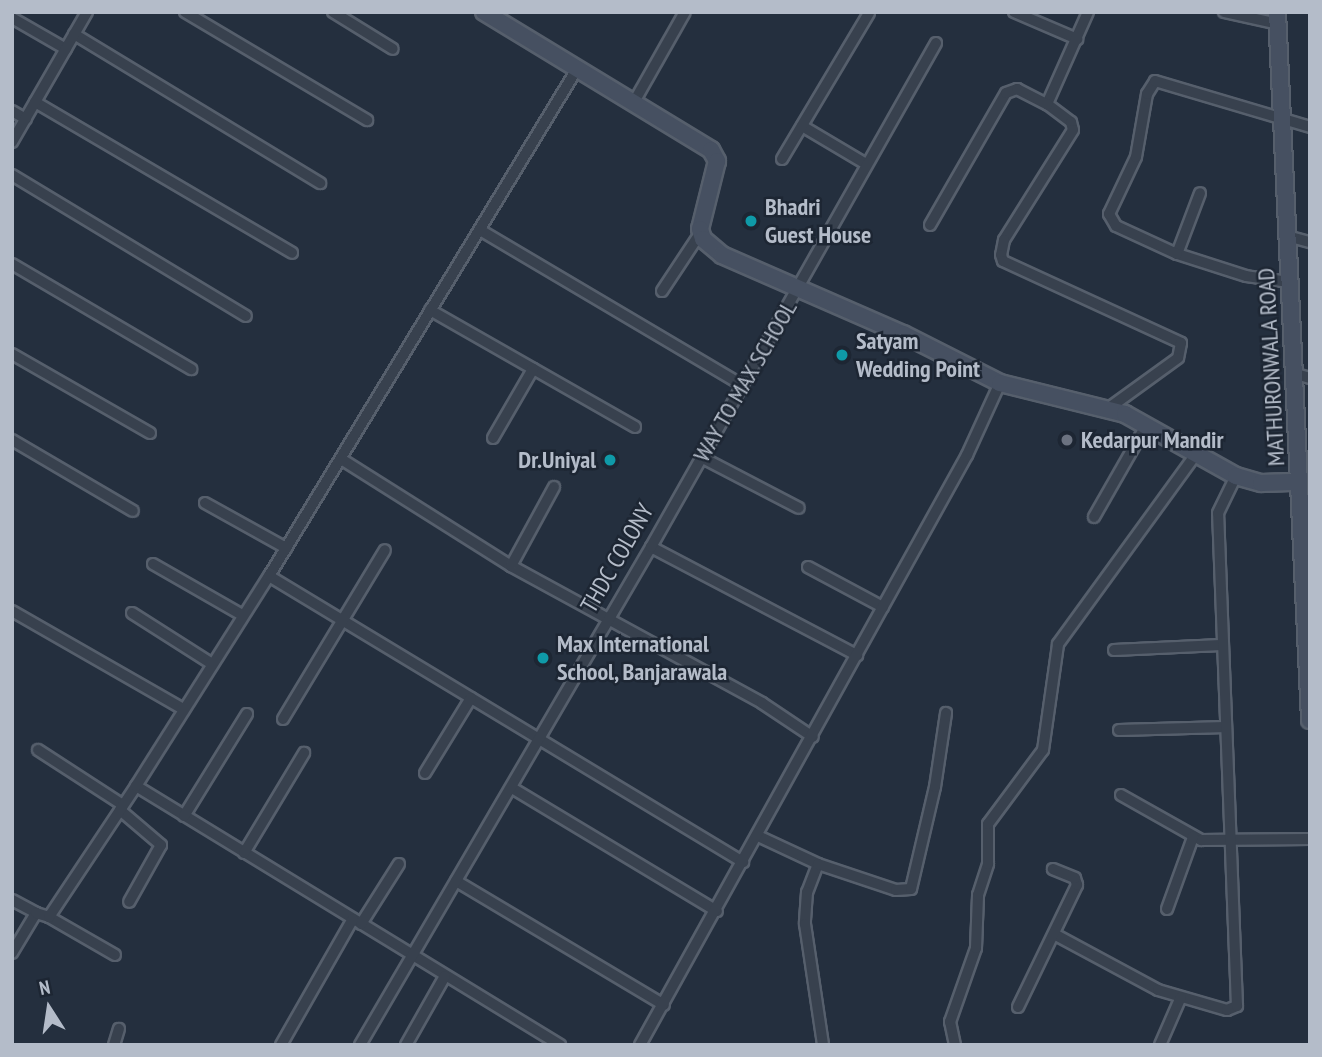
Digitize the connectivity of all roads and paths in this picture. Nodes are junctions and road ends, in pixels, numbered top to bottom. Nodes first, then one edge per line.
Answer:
1 (87, 12) edge
2 (186, 12) edge
3 (333, 12) edge
4 (484, 12) edge
5 (685, 12) edge
6 (1014, 12) edge
7 (1088, 12) edge
8 (1224, 12) edge
9 (869, 13) edge
10 (12, 18) edge
11 (1278, 18) edge
12 (74, 34) junction
13 (1077, 39) junction
14 (936, 43) dead end
15 (393, 48) dead end
16 (66, 49) junction
17 (577, 69) junction
18 (35, 102) junction
19 (634, 102) junction
20 (1048, 104) junction
21 (12, 111) edge
22 (1284, 116) junction
23 (26, 119) junction
24 (367, 120) dead end
25 (802, 125) junction
26 (1310, 127) edge
27 (12, 142) edge
28 (782, 159) dead end
29 (866, 164) junction
30 (12, 175) edge
31 (320, 183) dead end
32 (1200, 193) dead end
33 (930, 225) dead end
34 (480, 230) junction
35 (701, 232) junction
36 (1287, 236) junction
37 (1310, 242) edge
38 (292, 253) dead end
39 (1177, 254) junction
40 (12, 264) edge
41 (1289, 282) junction
42 (662, 291) dead end
43 (798, 291) junction
44 (430, 310) junction
45 (246, 316) dead end
46 (12, 354) edge
47 (191, 369) dead end
48 (533, 369) junction
49 (1303, 376) edge
50 (1000, 383) junction
51 (742, 384) junction
52 (1109, 408) junction
53 (1147, 424) junction
54 (635, 427) dead end
55 (150, 433) dead end
56 (493, 438) dead end
57 (12, 440) edge
58 (1196, 454) junction
59 (701, 457) junction
60 (341, 458) junction
61 (692, 472) joint
62 (1236, 476) junction
63 (1305, 483) edge
64 (554, 488) dead end
65 (205, 503) dead end
66 (799, 509) dead end
67 (133, 511) dead end
68 (1094, 517) dead end
69 (651, 547) junction
70 (286, 548) junction
71 (384, 550) dead end
72 (153, 564) dead end
73 (511, 566) junction
74 (808, 567) dead end
75 (1307, 567) edge
76 (269, 576) junction
77 (883, 607) junction
78 (12, 611) edge
79 (132, 613) dead end
80 (242, 615) junction
81 (610, 617) junction
82 (342, 623) junction
83 (1221, 645) junction
84 (1114, 650) dead end
85 (857, 655) junction
86 (212, 664) junction
87 (471, 698) junction
88 (183, 709) junction
89 (946, 713) dead end
90 (247, 714) dead end
91 (283, 719) dead end
92 (1310, 720) edge
93 (1226, 727) junction
94 (1119, 730) dead end
95 (540, 737) junction
96 (813, 737) junction
97 (38, 750) dead end
98 (304, 753) dead end
99 (425, 773) dead end
100 (136, 786) junction
101 (512, 788) junction
102 (1121, 795) dead end
103 (122, 807) junction
104 (184, 816) junction
105 (758, 836) junction
106 (1193, 837) junction
107 (1310, 839) edge
108 (1233, 842) junction
109 (244, 853) junction
110 (743, 862) junction
111 (399, 863) dead end
112 (818, 864) junction
113 (1053, 869) dead end
114 (456, 881) junction
115 (12, 900) edge
116 (129, 902) dead end
117 (1167, 909) dead end
118 (717, 911) junction
119 (36, 913) junction
120 (49, 917) junction
121 (357, 922) junction
122 (1054, 934) junction
123 (12, 953) edge
124 (115, 955) dead end
125 (412, 955) junction
126 (444, 976) junction
127 (1181, 997) junction
128 (664, 1005) junction
129 (1018, 1007) dead end
130 (119, 1029) dead end
131 (547, 1041) edge
132 (114, 1045) edge
133 (281, 1045) edge
134 (360, 1045) edge
135 (406, 1045) edge
136 (560, 1045) edge
137 (640, 1045) edge
138 (823, 1045) edge
139 (955, 1045) edge
140 (1160, 1045) edge

1 - 12 street
2 - 24 street
3 - 15 street
4 - 17 street
5 - 19 street
6 - 13 street
7 - 13 street
8 - 11 street
9 - 25 street
10 - 16 street
11 - 22 street, MATHURONWALA ROAD
12 - 16 street
12 - 31 street
13 - 20 street
14 - 29 street, WAY TO MAX SCHOOL
16 - 18 street
17 - 19 street
17 - 34 street
18 - 23 street
18 - 38 street
19 - 35 street
20 - 33 street
20 - 52 street
21 - 23 street
22 - 26 street
22 - 36 street, MATHURONWALA ROAD
22 - 39 street
23 - 27 street
25 - 28 street
25 - 29 street
29 - 43 street, WAY TO MAX SCHOOL
30 - 45 street
32 - 39 street
34 - 44 street
34 - 51 street
35 - 42 street
35 - 43 street
36 - 37 street
36 - 41 street, MATHURONWALA ROAD
39 - 41 street
40 - 47 street
41 - 49 street, MATHURONWALA ROAD
43 - 50 street
43 - 51 street, WAY TO MAX SCHOOL
44 - 48 street
44 - 60 street
46 - 55 street
48 - 54 street
48 - 56 street
49 - 63 street, MATHURONWALA ROAD
50 - 52 street
50 - 77 street
51 - 59 street, WAY TO MAX SCHOOL
52 - 53 street
53 - 58 street
53 - 68 street
57 - 67 street
58 - 62 street
58 - 139 street
59 - 61 street, WAY TO MAX SCHOOL
59 - 66 street
60 - 70 street
60 - 73 street
61 - 69 street, THDC COLONY
62 - 63 street
62 - 83 street
63 - 75 street, MATHURONWALA ROAD
64 - 73 street
65 - 70 street
69 - 81 street, THDC COLONY
69 - 85 street
70 - 76 street
71 - 82 street
72 - 80 street
73 - 81 street
74 - 77 street
75 - 92 street, MATHURONWALA ROAD
76 - 80 street
76 - 82 street
77 - 85 street
78 - 88 street
79 - 86 street
80 - 86 street
81 - 95 street, THDC COLONY
81 - 96 street
82 - 87 street
82 - 91 street
83 - 84 street
83 - 93 street
85 - 96 street
86 - 88 street
87 - 95 street
87 - 99 street
88 - 100 street
89 - 112 street
90 - 104 street
93 - 94 street
93 - 108 street
95 - 101 street, THDC COLONY
95 - 110 street
96 - 105 street
97 - 103 street
98 - 109 street
100 - 103 street
100 - 104 street
101 - 114 street, THDC COLONY
101 - 118 street
102 - 106 street
103 - 116 street
103 - 120 street
104 - 109 street
105 - 110 street
105 - 112 street
106 - 108 street
106 - 117 street
107 - 108 street
108 - 127 street
109 - 121 street
110 - 118 street
111 - 121 street
112 - 138 street
113 - 122 street
114 - 125 street, THDC COLONY
114 - 128 street
115 - 119 street
118 - 128 street
119 - 120 street
119 - 123 street
120 - 124 street
121 - 125 street
121 - 133 street
122 - 127 street
122 - 129 street
125 - 126 street
125 - 134 street, THDC COLONY
126 - 131 street
126 - 135 street
127 - 140 street
128 - 137 street
130 - 132 street
131 - 136 street

